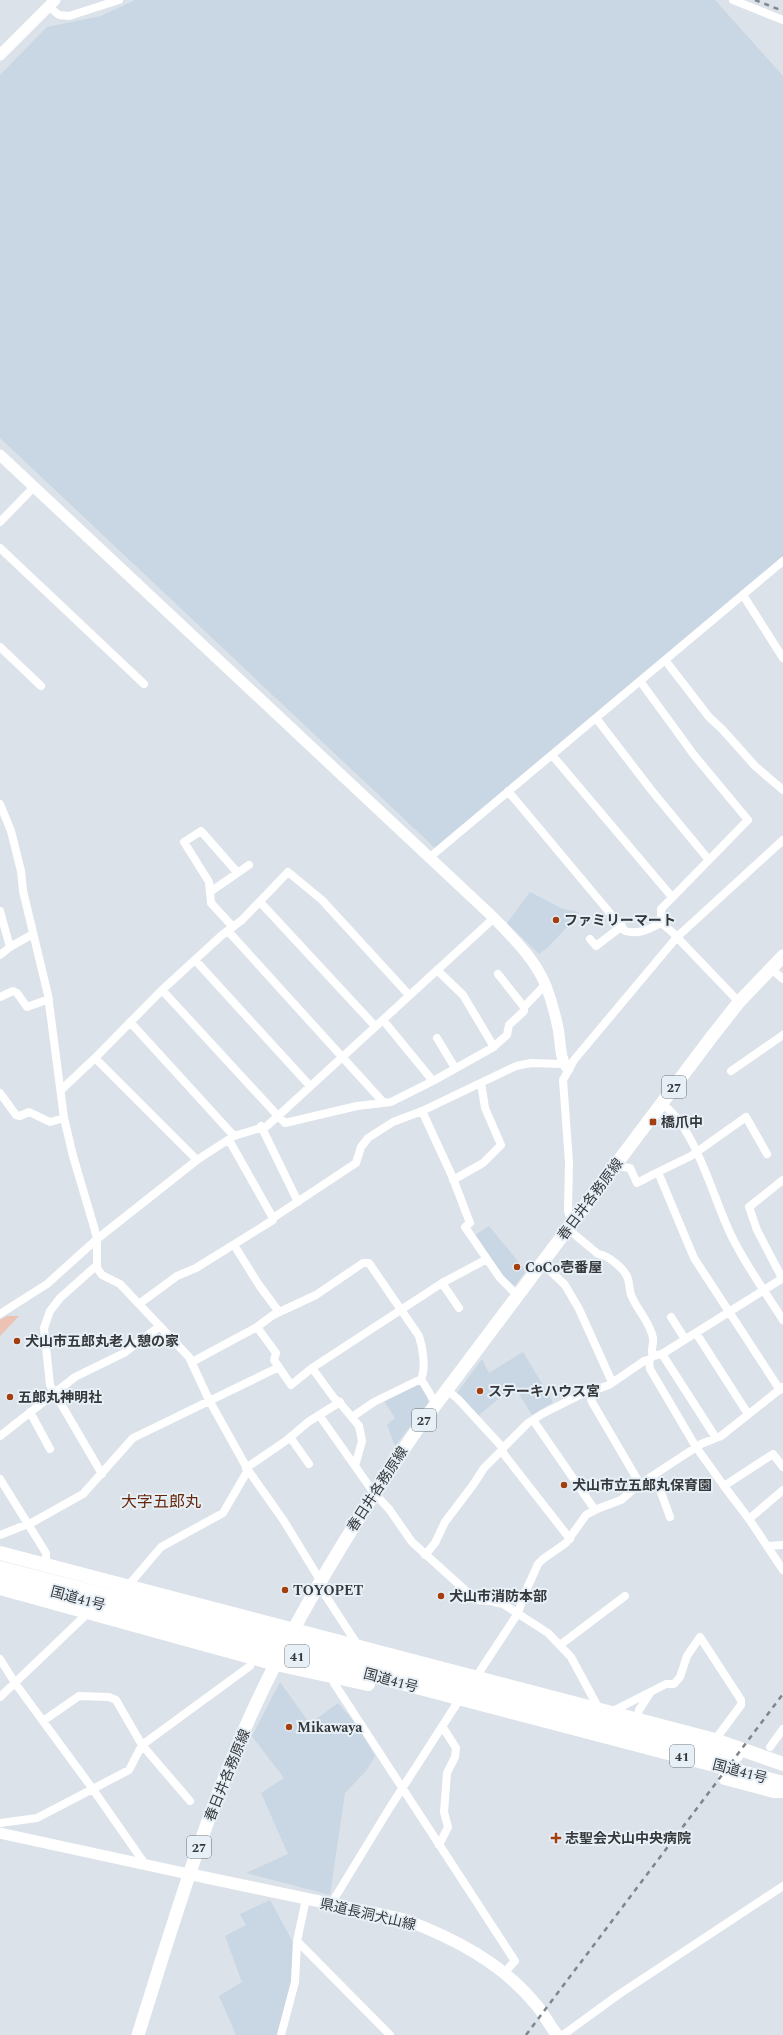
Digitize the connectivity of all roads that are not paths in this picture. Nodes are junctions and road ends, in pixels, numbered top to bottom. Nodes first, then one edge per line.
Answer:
1 (119, 0) edge
2 (733, 0) edge
3 (52, 3) edge
4 (783, 20) edge
5 (0, 55) edge
6 (0, 455) edge
7 (34, 487) junction
8 (0, 522) edge
9 (0, 548) edge
10 (783, 561) edge
11 (743, 595) junction
12 (0, 647) edge
13 (783, 658) edge
14 (665, 660) junction
15 (640, 681) junction
16 (144, 684) dead end
17 (41, 686) dead end
18 (596, 718) junction
19 (552, 755) junction
20 (783, 790) edge
21 (508, 791) junction
22 (0, 804) edge
23 (783, 840) edge
24 (430, 857) junction
25 (710, 860) junction
26 (250, 865) dead end
27 (237, 872) junction
28 (210, 892) junction
29 (672, 897) junction
30 (260, 902) junction
31 (0, 911) edge
32 (494, 918) junction
33 (661, 923) junction
34 (622, 926) junction
35 (230, 929) junction
36 (33, 934) junction
37 (678, 938) junction
38 (590, 939) dead end
39 (10, 947) junction
40 (0, 955) edge
41 (783, 956) edge
42 (195, 960) junction
43 (770, 968) junction
44 (437, 970) junction
45 (498, 974) dead end
46 (783, 978) edge
47 (545, 985) junction
48 (162, 990) junction
49 (409, 996) junction
50 (0, 997) edge
51 (49, 999) junction
52 (740, 1002) junction
53 (524, 1007) junction
54 (383, 1020) junction
55 (130, 1022) junction
56 (375, 1026) junction
57 (783, 1036) edge
58 (437, 1038) dead end
59 (494, 1047) junction
60 (342, 1056) junction
61 (95, 1058) junction
62 (566, 1066) junction
63 (455, 1068) junction
64 (731, 1071) dead end
65 (433, 1081) junction
66 (481, 1082) junction
67 (310, 1086) junction
68 (61, 1090) junction
69 (0, 1093) edge
70 (383, 1102) junction
71 (661, 1103) junction
72 (422, 1111) junction
73 (278, 1116) junction
74 (64, 1118) junction
75 (261, 1126) junction
76 (232, 1138) junction
77 (696, 1152) junction
78 (767, 1154) dead end
79 (197, 1160) junction
80 (615, 1166) junction
81 (658, 1172) junction
82 (454, 1180) junction
83 (783, 1180) edge
84 (298, 1202) junction
85 (273, 1218) junction
86 (570, 1226) junction
87 (97, 1239) junction
88 (234, 1245) junction
89 (487, 1259) junction
90 (543, 1264) junction
91 (97, 1265) junction
92 (782, 1278) edge
93 (442, 1283) junction
94 (764, 1289) junction
95 (518, 1296) junction
96 (139, 1304) junction
97 (459, 1308) dead end
98 (401, 1310) junction
99 (279, 1312) junction
100 (728, 1312) junction
101 (0, 1314) edge
102 (671, 1317) dead end
103 (783, 1320) edge
104 (160, 1326) junction
105 (257, 1327) junction
106 (696, 1333) junction
107 (686, 1339) junction
108 (662, 1354) junction
109 (651, 1358) junction
110 (192, 1362) junction
111 (279, 1367) junction
112 (312, 1368) junction
113 (421, 1379) junction
114 (612, 1382) junction
115 (781, 1389) edge
116 (447, 1390) junction
117 (55, 1392) junction
118 (589, 1392) junction
119 (209, 1400) junction
120 (340, 1402) junction
121 (436, 1404) junction
122 (30, 1412) junction
123 (748, 1414) junction
124 (319, 1415) junction
125 (352, 1417) junction
126 (533, 1420) junction
127 (0, 1436) edge
128 (290, 1437) junction
129 (716, 1438) junction
130 (696, 1447) junction
131 (50, 1449) dead end
132 (503, 1449) junction
133 (309, 1464) dead end
134 (356, 1466) junction
135 (783, 1467) edge
136 (247, 1469) junction
137 (102, 1474) junction
138 (652, 1476) junction
139 (0, 1479) edge
140 (640, 1484) junction
141 (724, 1486) junction
142 (783, 1490) edge
143 (374, 1493) junction
144 (596, 1510) junction
145 (670, 1518) dead end
146 (749, 1519) junction
147 (27, 1524) junction
148 (0, 1535) edge
149 (570, 1539) junction
150 (783, 1545) edge
151 (767, 1546) junction
152 (0, 1553) edge
153 (425, 1555) junction
154 (46, 1566) junction
155 (0, 1568) edge
156 (783, 1570) edge
157 (15, 1577) junction
158 (0, 1578) edge
159 (319, 1582) junction
160 (127, 1587) junction
161 (0, 1588) edge
162 (625, 1596) dead end
163 (89, 1612) junction
164 (518, 1613) junction
165 (294, 1629) junction
166 (560, 1645) junction
167 (360, 1647) junction
168 (0, 1660) edge
169 (276, 1664) junction
170 (250, 1666) dead end
171 (334, 1676) junction
172 (476, 1677) junction
173 (15, 1683) junction
174 (650, 1692) junction
175 (0, 1697) edge
176 (455, 1705) junction
177 (605, 1711) junction
178 (637, 1719) junction
179 (43, 1721) junction
180 (581, 1724) junction
181 (442, 1726) junction
182 (783, 1729) edge
183 (715, 1740) junction
184 (142, 1745) junction
185 (770, 1747) dead end
186 (783, 1764) edge
187 (783, 1767) edge
188 (783, 1783) edge
189 (92, 1788) junction
190 (402, 1789) junction
191 (783, 1791) edge
192 (190, 1801) dead end
193 (0, 1823) edge
194 (0, 1833) edge
195 (439, 1845) junction
196 (145, 1864) junction
197 (189, 1874) junction
198 (783, 1886) edge
199 (306, 1899) junction
200 (331, 1904) junction
201 (297, 1941) junction
202 (504, 1972) junction
203 (138, 2035) edge
204 (281, 2035) edge
205 (390, 2035) edge
206 (557, 2035) edge
207 (563, 2035) edge

1 - 3 street
2 - 4 street
3 - 5 street
6 - 7 street
7 - 8 street
7 - 24 street
9 - 16 street
10 - 11 street
11 - 13 street
11 - 14 street
12 - 17 street
14 - 15 street
14 - 20 street
15 - 18 street
15 - 25 street
18 - 19 street
18 - 25 street
19 - 21 street
19 - 29 street
21 - 24 street
21 - 34 street
22 - 36 street
23 - 37 street
24 - 32 street
25 - 29 street
26 - 27 street
27 - 28 street
27 - 28 street
28 - 35 street
29 - 33 street
30 - 35 street
30 - 49 street
30 - 56 street
31 - 39 street
32 - 44 street
32 - 47 street
33 - 34 street
33 - 37 street
34 - 38 street
35 - 42 street
35 - 60 street
36 - 39 street
36 - 51 street
37 - 52 street
37 - 62 street
39 - 40 street
41 - 43 main road, 春日井各務原線 / 27
42 - 48 street
42 - 67 street
43 - 46 street
43 - 52 main road, 春日井各務原線 / 27
44 - 49 street
44 - 59 street
45 - 53 street
47 - 53 street
47 - 62 street
48 - 55 street
48 - 73 street
49 - 54 street
50 - 51 street
51 - 68 street
52 - 71 main road, 春日井各務原線 / 27
53 - 59 street
54 - 56 street
54 - 65 street
55 - 61 street
55 - 76 street
56 - 60 street
57 - 64 street
58 - 63 street
59 - 63 street
60 - 67 street
60 - 70 street
61 - 68 street
61 - 79 street
62 - 66 street
62 - 86 street
63 - 65 street
65 - 70 street
66 - 72 street
66 - 82 street
67 - 73 street
68 - 74 street
69 - 74 street
70 - 73 street
71 - 77 street
71 - 80 main road, 春日井各務原線 / 27
72 - 82 street
72 - 84 street
73 - 75 street
74 - 87 street
75 - 76 street
75 - 84 street
76 - 79 street
76 - 85 street
77 - 78 street
77 - 81 street
77 - 94 street
79 - 87 street
80 - 81 street
80 - 86 main road, 春日井各務原線 / 27
81 - 100 street
82 - 89 street
83 - 92 street
84 - 85 street
85 - 88 street
86 - 90 main road, 春日井各務原線 / 27
86 - 109 street
87 - 91 street
87 - 101 street
88 - 96 street
88 - 99 street
89 - 93 street
89 - 95 street
90 - 95 main road, 春日井各務原線 / 27
90 - 114 street
91 - 96 street
91 - 117 street
92 - 94 street
93 - 97 street
93 - 98 street
94 - 100 street
94 - 103 street
95 - 116 main road, 春日井各務原線 / 27
96 - 104 street
98 - 99 street
98 - 112 street
98 - 113 street
99 - 105 street
100 - 106 street
100 - 115 street
102 - 107 street
104 - 110 street
104 - 117 street
105 - 110 street
105 - 111 street
106 - 107 street
106 - 123 street
107 - 108 street
108 - 109 street
108 - 129 street
109 - 114 street
109 - 130 street
110 - 119 street
111 - 112 street
111 - 119 street
112 - 120 street
113 - 121 street
113 - 125 street
114 - 118 street
115 - 123 street
116 - 121 main road, 春日井各務原線 / 27
116 - 132 street
117 - 122 street
117 - 137 street
118 - 126 street
118 - 140 street
119 - 136 street
119 - 137 street
120 - 124 street
120 - 125 street
121 - 143 main road, 春日井各務原線 / 27
122 - 127 street
122 - 131 street
123 - 129 street
124 - 128 street
124 - 134 street
125 - 134 street
126 - 132 street
126 - 144 street
128 - 133 street
128 - 136 street
129 - 130 street
130 - 138 street
130 - 141 street
132 - 149 street
132 - 153 street
134 - 143 street
135 - 141 street
136 - 159 street
136 - 160 street
137 - 147 street
138 - 140 street
138 - 145 street
139 - 147 street
140 - 144 street
141 - 146 street
142 - 146 street
143 - 153 street
143 - 159 main road, 春日井各務原線 / 27
144 - 149 street
146 - 151 street
147 - 148 street
147 - 154 street
149 - 164 street
150 - 151 street
151 - 156 street
152 - 154 highway, 41
153 - 164 street
154 - 160 highway, 41
155 - 157 highway, 国道41号 / 41
157 - 158 highway, 国道41号 / 41
157 - 180 highway, 国道41号 / 41
159 - 165 main road, 春日井各務原線 / 27
159 - 167 street
160 - 165 highway, 41
161 - 163 highway
162 - 166 street
163 - 169 highway
163 - 173 street
164 - 166 street
164 - 172 street
165 - 167 highway
165 - 169 main road, 春日井各務原線 / 27
166 - 177 street
167 - 172 highway
168 - 173 street
169 - 171 highway
169 - 197 main road, 春日井各務原線 / 27
170 - 184 street
171 - 176 highway
171 - 190 street
172 - 176 street
172 - 177 highway
173 - 175 street
173 - 179 street
174 - 177 street
174 - 178 street
174 - 183 street
176 - 181 street
176 - 191 highway
177 - 178 highway
178 - 183 highway
179 - 184 street
179 - 189 street
180 - 187 highway, 国道41号 / 41
180 - 188 highway, 国道41号 / 41
181 - 190 street
181 - 195 street
182 - 185 street
183 - 186 highway
184 - 189 street
184 - 192 street
189 - 193 street
189 - 196 street
190 - 195 street
190 - 200 street
194 - 196 street
195 - 202 street
196 - 197 street
197 - 199 main road, 県道長洞犬山線
197 - 203 main road, 春日井各務原線 / 27
198 - 207 street
199 - 200 main road, 県道長洞犬山線
199 - 201 street
200 - 202 main road, 県道長洞犬山線
201 - 204 street
201 - 205 street
202 - 206 main road, 県道長洞犬山線

